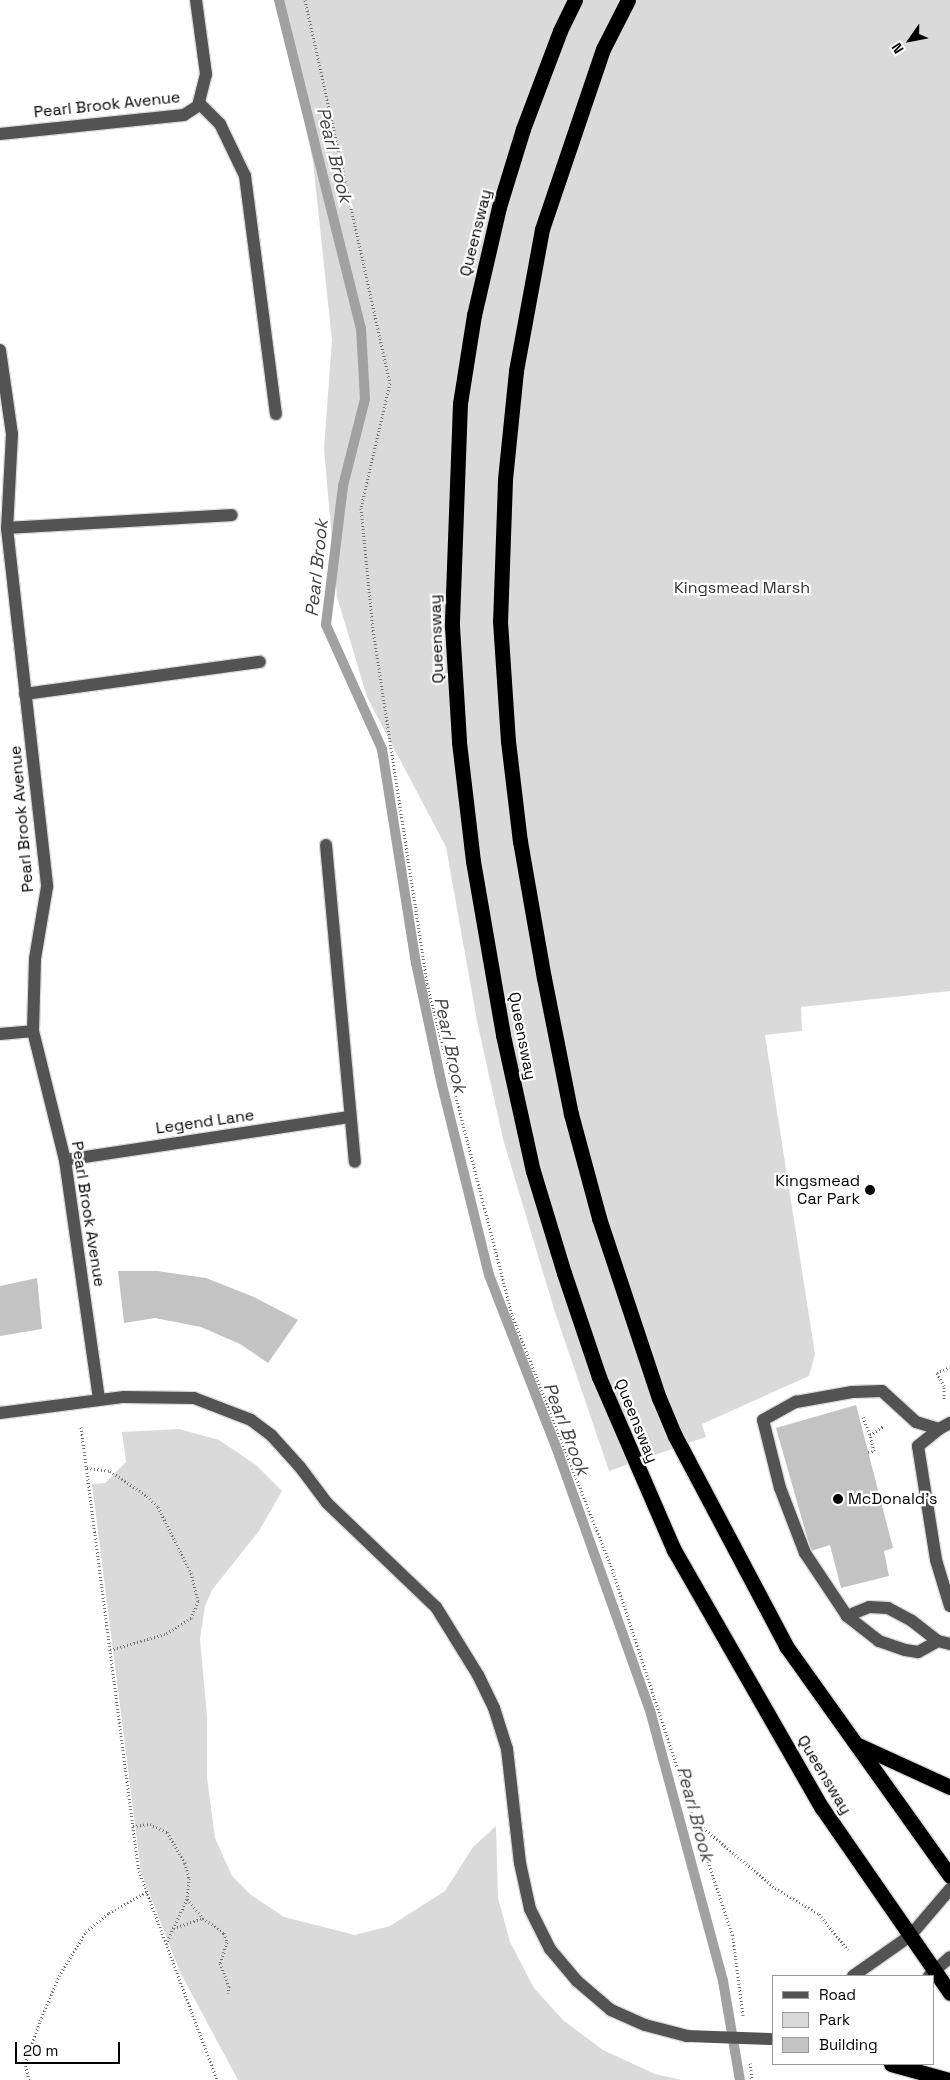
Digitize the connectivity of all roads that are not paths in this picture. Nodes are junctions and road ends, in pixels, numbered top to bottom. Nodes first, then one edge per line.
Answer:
1 (196, 0) edge
2 (575, 0) edge
3 (628, 0) edge
4 (199, 103) junction
5 (0, 134) edge
6 (0, 350) edge
7 (276, 414) dead end
8 (232, 515) dead end
9 (7, 528) junction
10 (260, 662) dead end
11 (26, 694) junction
12 (326, 845) dead end
13 (33, 1030) junction
14 (0, 1034) edge
15 (350, 1117) junction
16 (65, 1160) junction
17 (355, 1162) dead end
18 (99, 1400) junction
19 (0, 1413) edge
20 (944, 1426) edge
21 (950, 1606) edge
22 (847, 1616) junction
23 (944, 1642) edge
24 (855, 1744) junction
25 (950, 1787) edge
26 (950, 1876) edge
27 (950, 1889) edge
28 (910, 1936) junction
29 (950, 1956) edge
30 (858, 1973) edge
31 (932, 1974) edge
32 (935, 1977) edge
33 (950, 1993) edge
34 (772, 2038) edge
35 (896, 2065) edge
36 (949, 2080) edge

1 - 4 street, Pearl Brook Avenue
2 - 28 highway, Queensway
3 - 24 highway, Queensway
4 - 5 street, Pearl Brook Avenue
4 - 7 street
6 - 9 street, Pearl Brook Avenue
8 - 9 street
9 - 11 street, Pearl Brook Avenue
10 - 11 street
11 - 13 street, Pearl Brook Avenue
12 - 15 street
13 - 14 street
13 - 16 street, Pearl Brook Avenue
15 - 16 street, Legend Lane
15 - 17 street
16 - 18 street, Pearl Brook Avenue
18 - 19 street
18 - 34 street, bridge
20 - 21 street
20 - 22 street
22 - 23 street
22 - 23 street
24 - 25 highway
24 - 26 highway, Queensway
27 - 28 street
28 - 30 street
28 - 31 highway, Queensway
29 - 31 street
32 - 33 highway, Queensway
35 - 36 highway

